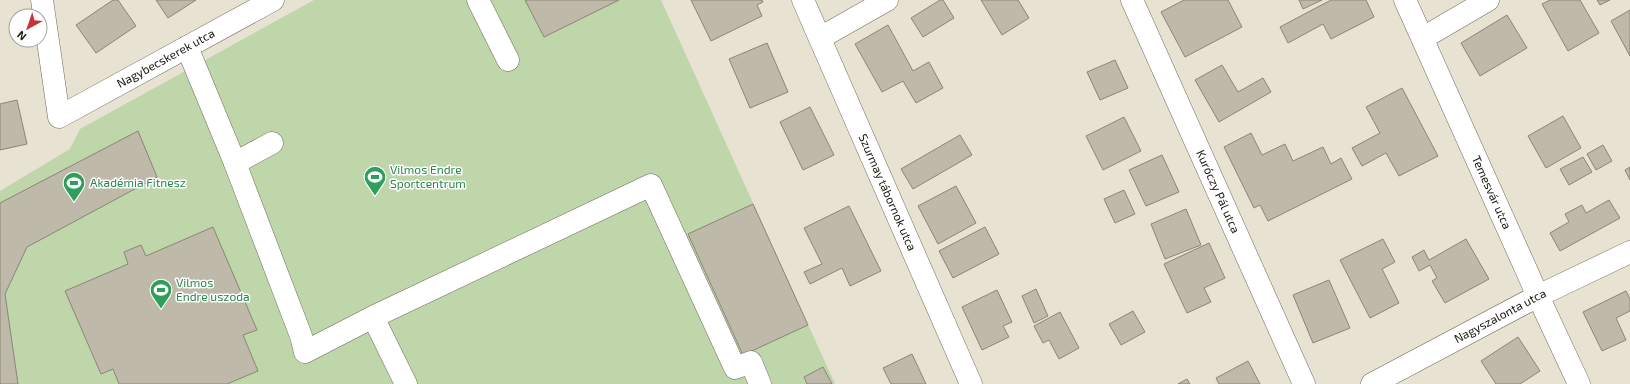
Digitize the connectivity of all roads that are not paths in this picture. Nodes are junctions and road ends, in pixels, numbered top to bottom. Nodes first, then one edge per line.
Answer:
1 (42, 0) edge
2 (273, 0) edge
3 (478, 0) edge
4 (803, 0) edge
5 (887, 0) edge
6 (1132, 0) edge
7 (1405, 0) edge
8 (1488, 0) edge
9 (820, 38) junction
10 (1423, 38) junction
11 (187, 47) junction
12 (508, 60) dead end
13 (272, 143) dead end
14 (235, 164) junction
15 (1630, 252) edge
16 (1538, 296) junction
17 (373, 317) junction
18 (406, 384) edge
19 (760, 384) edge
20 (972, 384) edge
21 (1304, 384) edge
22 (1372, 384) edge
23 (1579, 384) edge

1 - 11 street, Nagybecskerek utca
2 - 11 street, Nagybecskerek utca
3 - 12 street
4 - 9 street, Szurmay tábornok utca
5 - 9 street
6 - 21 street, Kuróczy Pál utca
7 - 10 street, Temesvár utca
8 - 10 street
9 - 20 street, Szurmay tábornok utca
10 - 16 street, Temesvár utca
11 - 14 street
13 - 14 street
14 - 17 street
15 - 16 street, Nagyszalonta utca
16 - 22 street, Nagyszalonta utca
16 - 23 street, Temesvár utca
17 - 18 street
17 - 19 street

